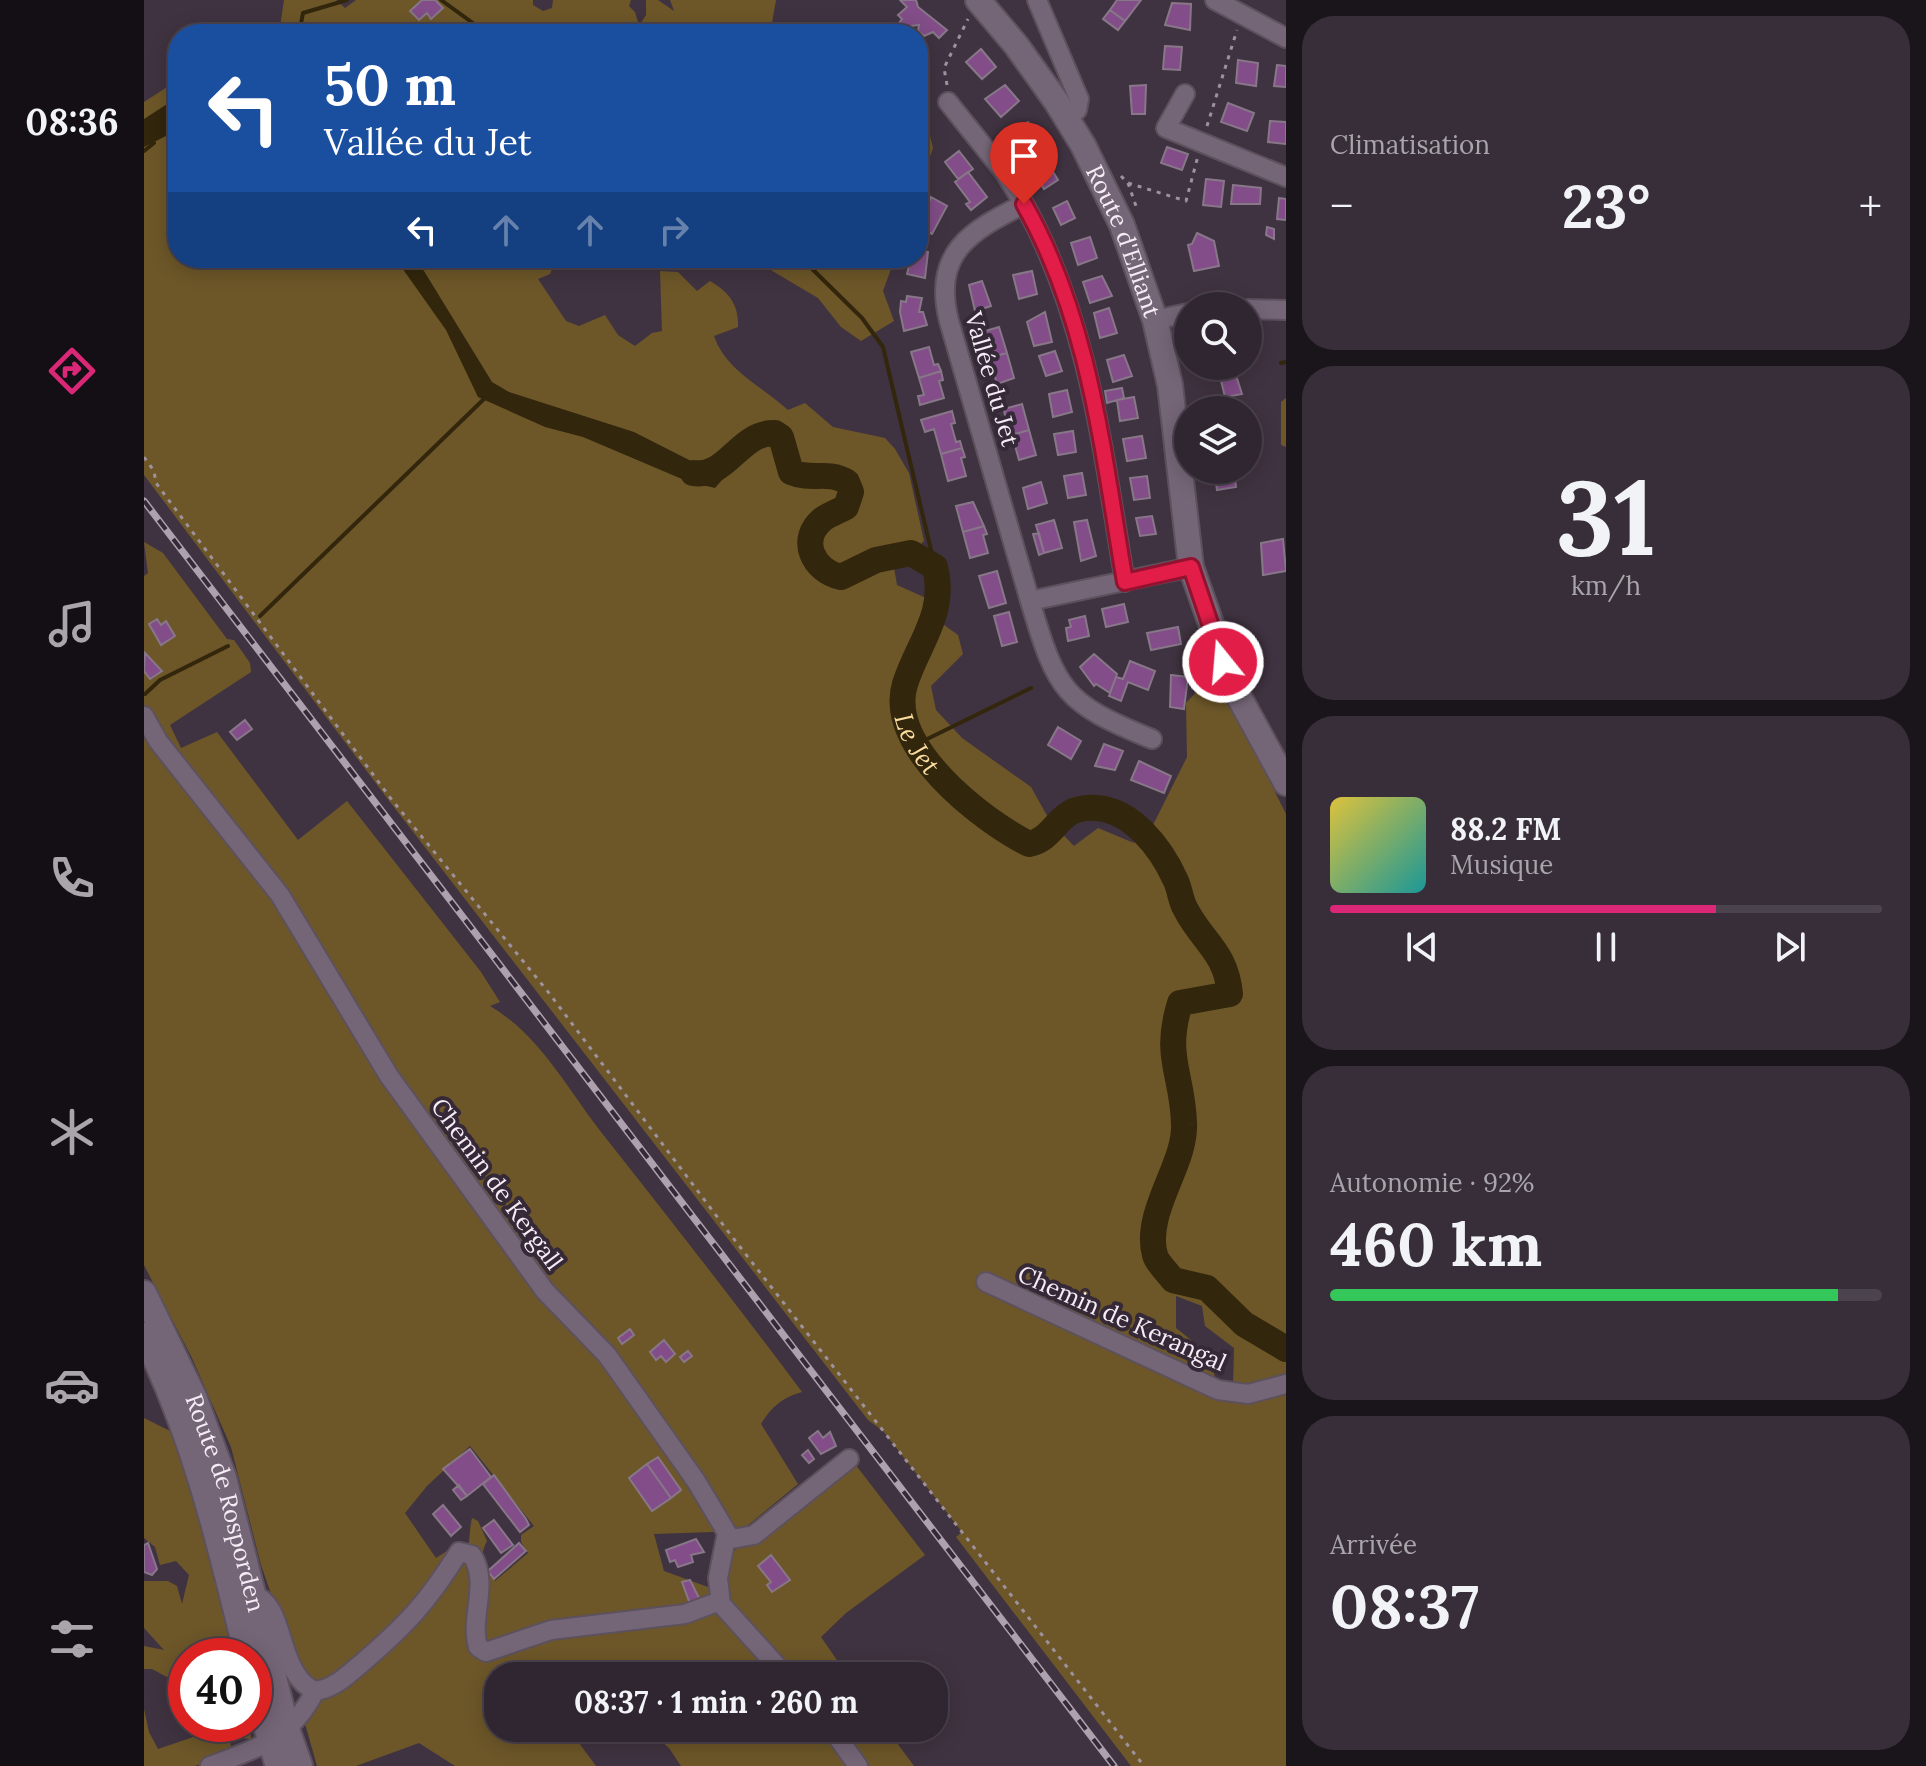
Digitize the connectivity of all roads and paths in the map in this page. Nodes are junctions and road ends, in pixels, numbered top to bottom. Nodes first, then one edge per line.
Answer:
1 (1037, 0) edge
2 (1215, 0) edge
3 (980, 2) edge
4 (1286, 38) edge
5 (1185, 94) dead end
6 (948, 102) joint
7 (1067, 118) junction
8 (1286, 177) edge
9 (1024, 204) junction
10 (1262, 309) edge
11 (1286, 310) edge
12 (1174, 316) edge
13 (1155, 320) junction
14 (144, 457) edge
15 (1191, 567) junction
16 (1125, 582) junction
17 (1030, 601) junction
18 (144, 716) edge
19 (1152, 739) dead end
20 (1286, 783) edge
21 (986, 1282) dead end
22 (144, 1293) edge
23 (144, 1335) edge
24 (1286, 1384) edge
25 (849, 1459) dead end
26 (726, 1540) junction
27 (242, 1596) junction
28 (720, 1601) junction
29 (246, 1638) edge
30 (774, 1662) edge
31 (315, 1691) junction
32 (841, 1742) edge
33 (278, 1746) edge
34 (210, 1766) edge
35 (300, 1766) edge
36 (858, 1766) edge
37 (1144, 1766) edge

1 - 7 street
2 - 4 street
3 - 6 path
3 - 7 main road, Route d'Elliant
5 - 8 street
6 - 9 street
7 - 13 main road, Route d'Elliant
9 - 16 street
9 - 17 street, Vallée du Jet
10 - 11 street
12 - 13 street
13 - 15 main road, Route d'Elliant
14 - 37 path
15 - 16 street
15 - 20 main road, Route d'Elliant
16 - 17 street
17 - 19 street, Vallée du Jet
18 - 26 street, Chemin de Kergall
21 - 24 street, Chemin de Kerangal
22 - 27 main road, Route de Rosporden
23 - 27 main road, Route de Rosporden
25 - 26 street
26 - 28 street
27 - 29 main road, Route de Rosporden
27 - 31 street
27 - 33 main road, Route de Rosporden
28 - 30 street
28 - 31 street
31 - 33 street
32 - 36 street
33 - 34 street
33 - 35 main road, Route de Rosporden

